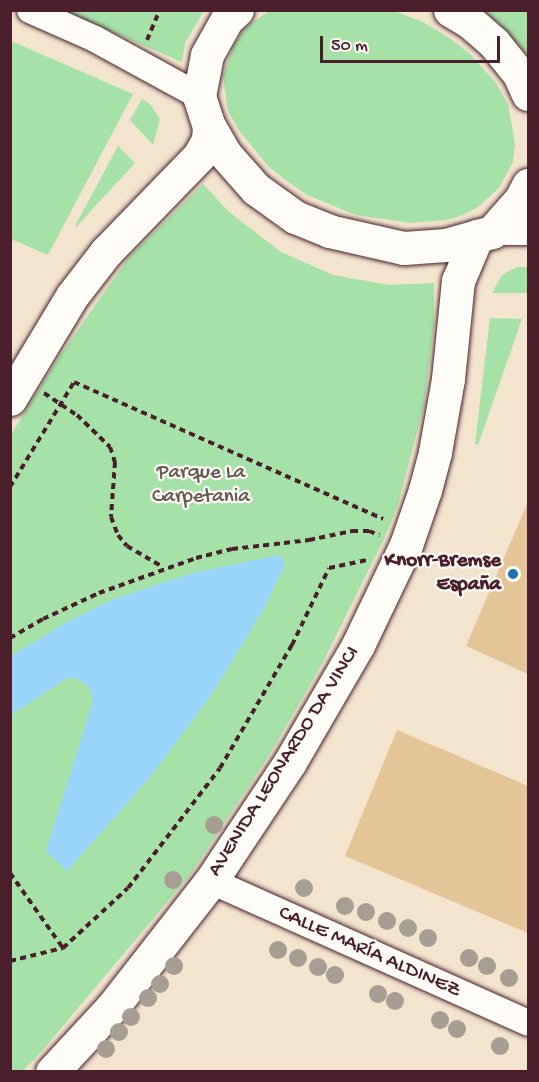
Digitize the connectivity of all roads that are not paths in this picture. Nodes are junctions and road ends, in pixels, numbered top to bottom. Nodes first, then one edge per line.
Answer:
1 (30, 10) edge
2 (237, 10) edge
3 (450, 10) edge
4 (528, 94) edge
5 (199, 96) junction
6 (209, 126) junction
7 (528, 185) edge
8 (528, 232) edge
9 (485, 234) junction
10 (16, 389) edge
11 (211, 881) junction
12 (528, 1023) edge
13 (52, 1071) edge

1 - 5 street
2 - 5 street
3 - 4 street
5 - 6 street
6 - 9 street
6 - 10 street
7 - 9 street
8 - 9 street
9 - 11 street, AVENIDA LEONARDO DA VINCI
11 - 12 street, CALLE MARÍA ALDINEZ
11 - 13 street, AVENIDA LEONARDO DA VINCI

